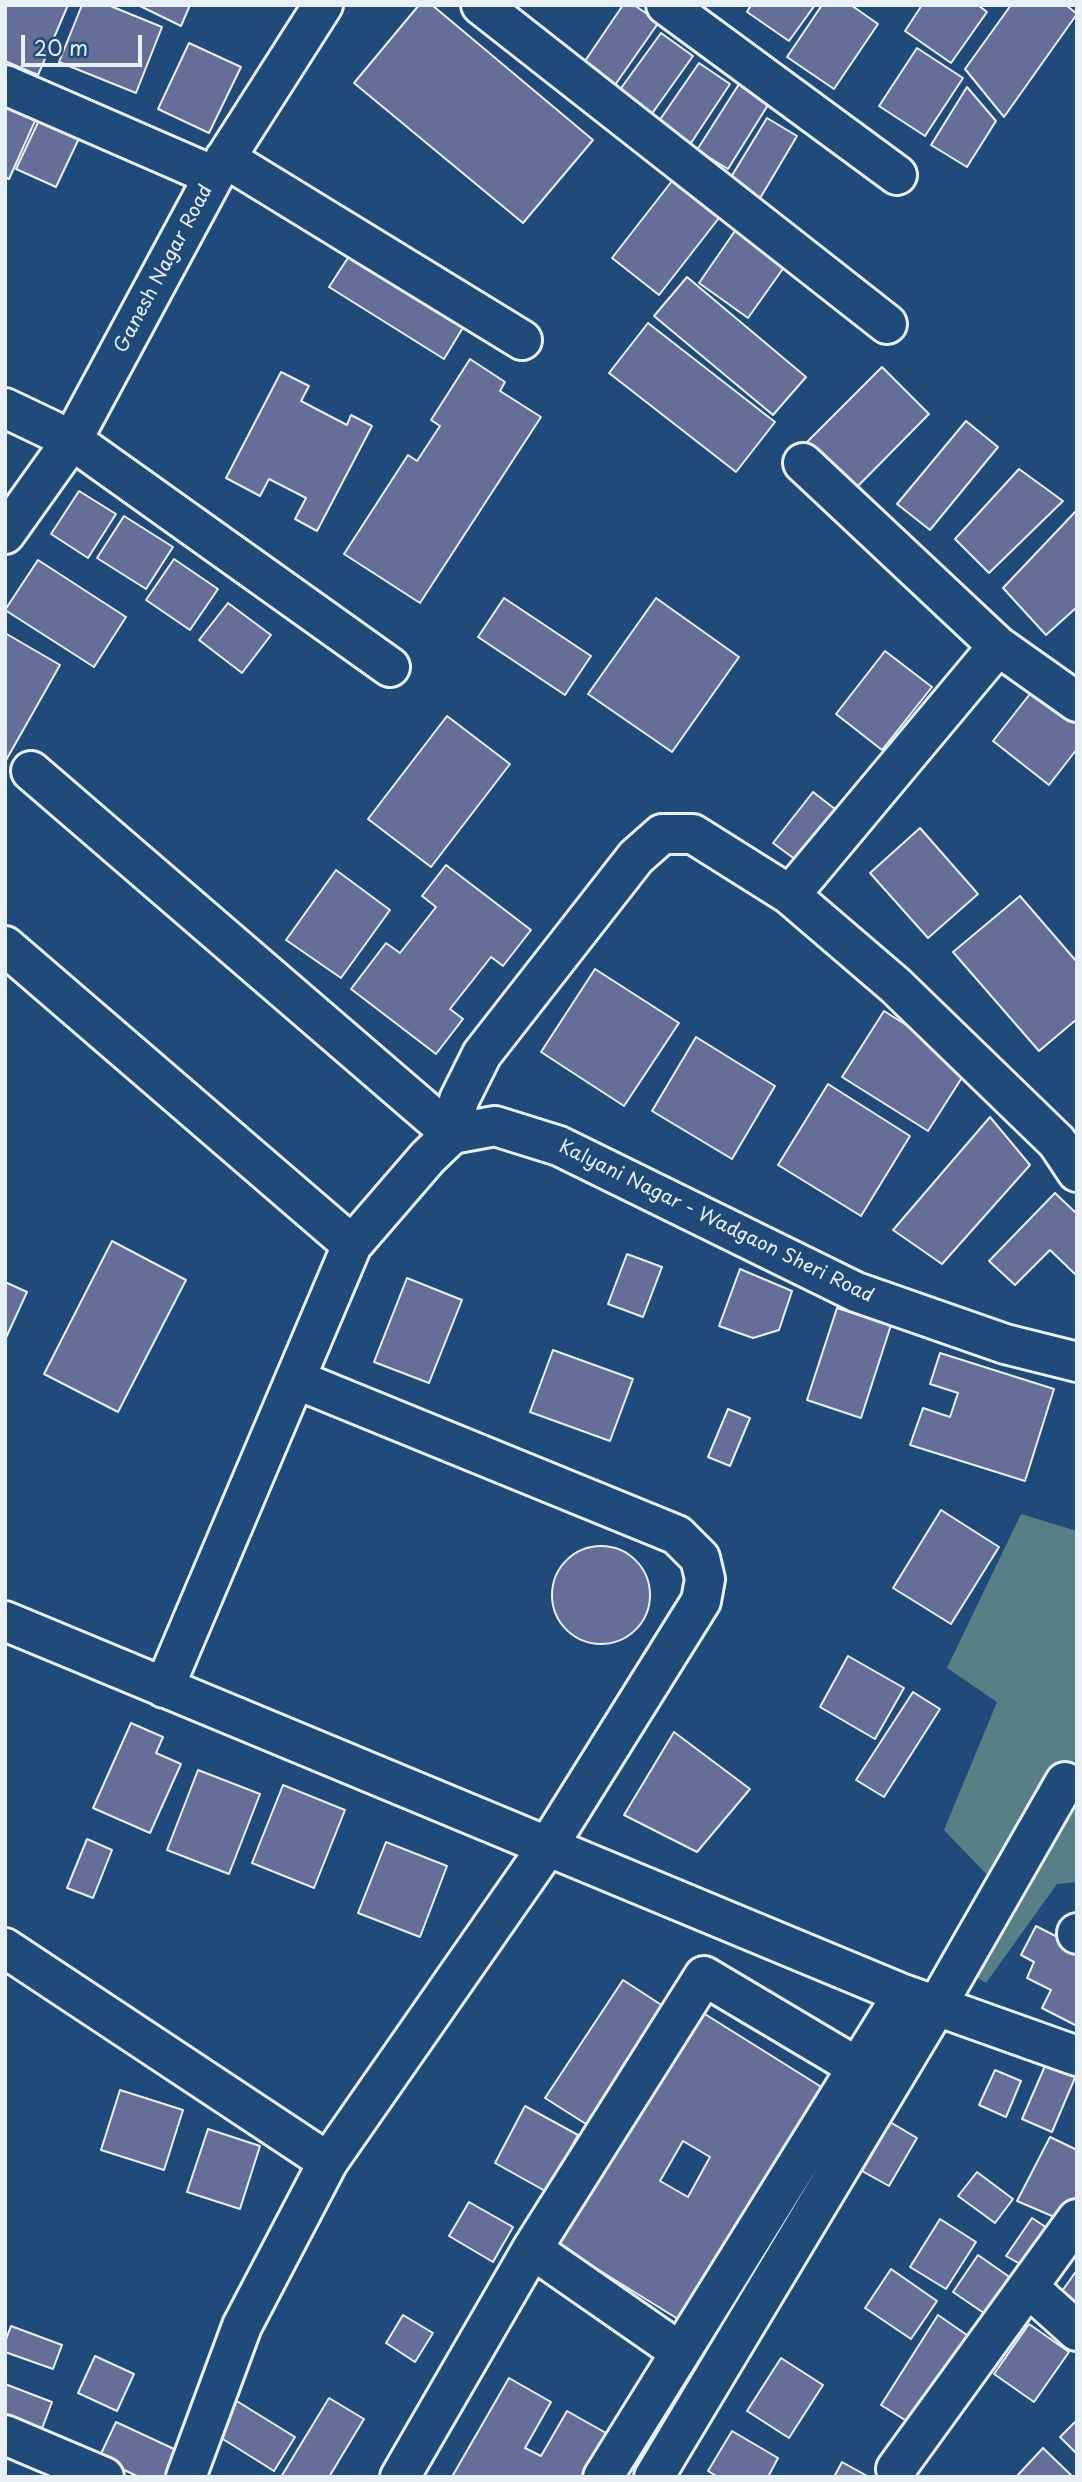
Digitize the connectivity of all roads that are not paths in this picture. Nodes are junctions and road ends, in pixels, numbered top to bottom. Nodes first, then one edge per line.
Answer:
1 (323, 5) edge
2 (481, 5) edge
3 (666, 5) edge
4 (5, 85) edge
5 (219, 167) junction
6 (897, 175) dead end
7 (887, 324) dead end
8 (522, 340) dead end
9 (5, 408) edge
10 (72, 440) junction
11 (803, 463) dead end
12 (5, 534) edge
13 (998, 646) junction
14 (390, 667) dead end
15 (1077, 702) edge
16 (31, 771) dead end
17 (790, 895) junction
18 (5, 946) edge
19 (452, 1134) junction
20 (1077, 1172) edge
21 (352, 1245) junction
22 (1077, 1362) edge
23 (295, 1379) junction
24 (5, 1621) edge
25 (164, 1688) junction
26 (1065, 1782) dead end
27 (548, 1846) junction
28 (5, 1948) edge
29 (920, 2000) junction
30 (1077, 2056) edge
31 (857, 2067) junction
32 (327, 2162) junction
33 (1077, 2219) edge
34 (532, 2249) junction
35 (1028, 2287) junction
36 (1077, 2331) edge
37 (680, 2352) junction
38 (5, 2435) edge
39 (896, 2469) dead end
40 (104, 2477) edge
41 (186, 2477) edge
42 (400, 2477) edge
43 (603, 2477) edge
44 (654, 2477) edge

1 - 5 street, Ganesh Nagar Road
2 - 7 street
3 - 6 street
4 - 5 street
5 - 8 street
5 - 10 street, Ganesh Nagar Road
9 - 10 street
10 - 12 street, Ganesh Nagar Road
10 - 14 street
11 - 13 street
13 - 15 street
13 - 17 street
16 - 19 street
17 - 19 street
17 - 20 street
18 - 21 street
19 - 21 street
19 - 22 street, Kalyani Nagar - Wadgaon Sheri Road
21 - 23 street
23 - 25 street
23 - 27 street
24 - 25 street
25 - 27 street
26 - 29 street
27 - 29 street
27 - 32 street
28 - 32 street
29 - 30 street
29 - 31 street
29 - 44 street
31 - 34 street
31 - 37 street
32 - 41 street
33 - 35 street
34 - 37 street
34 - 42 street
35 - 36 street
35 - 39 street
37 - 43 street
38 - 40 street

